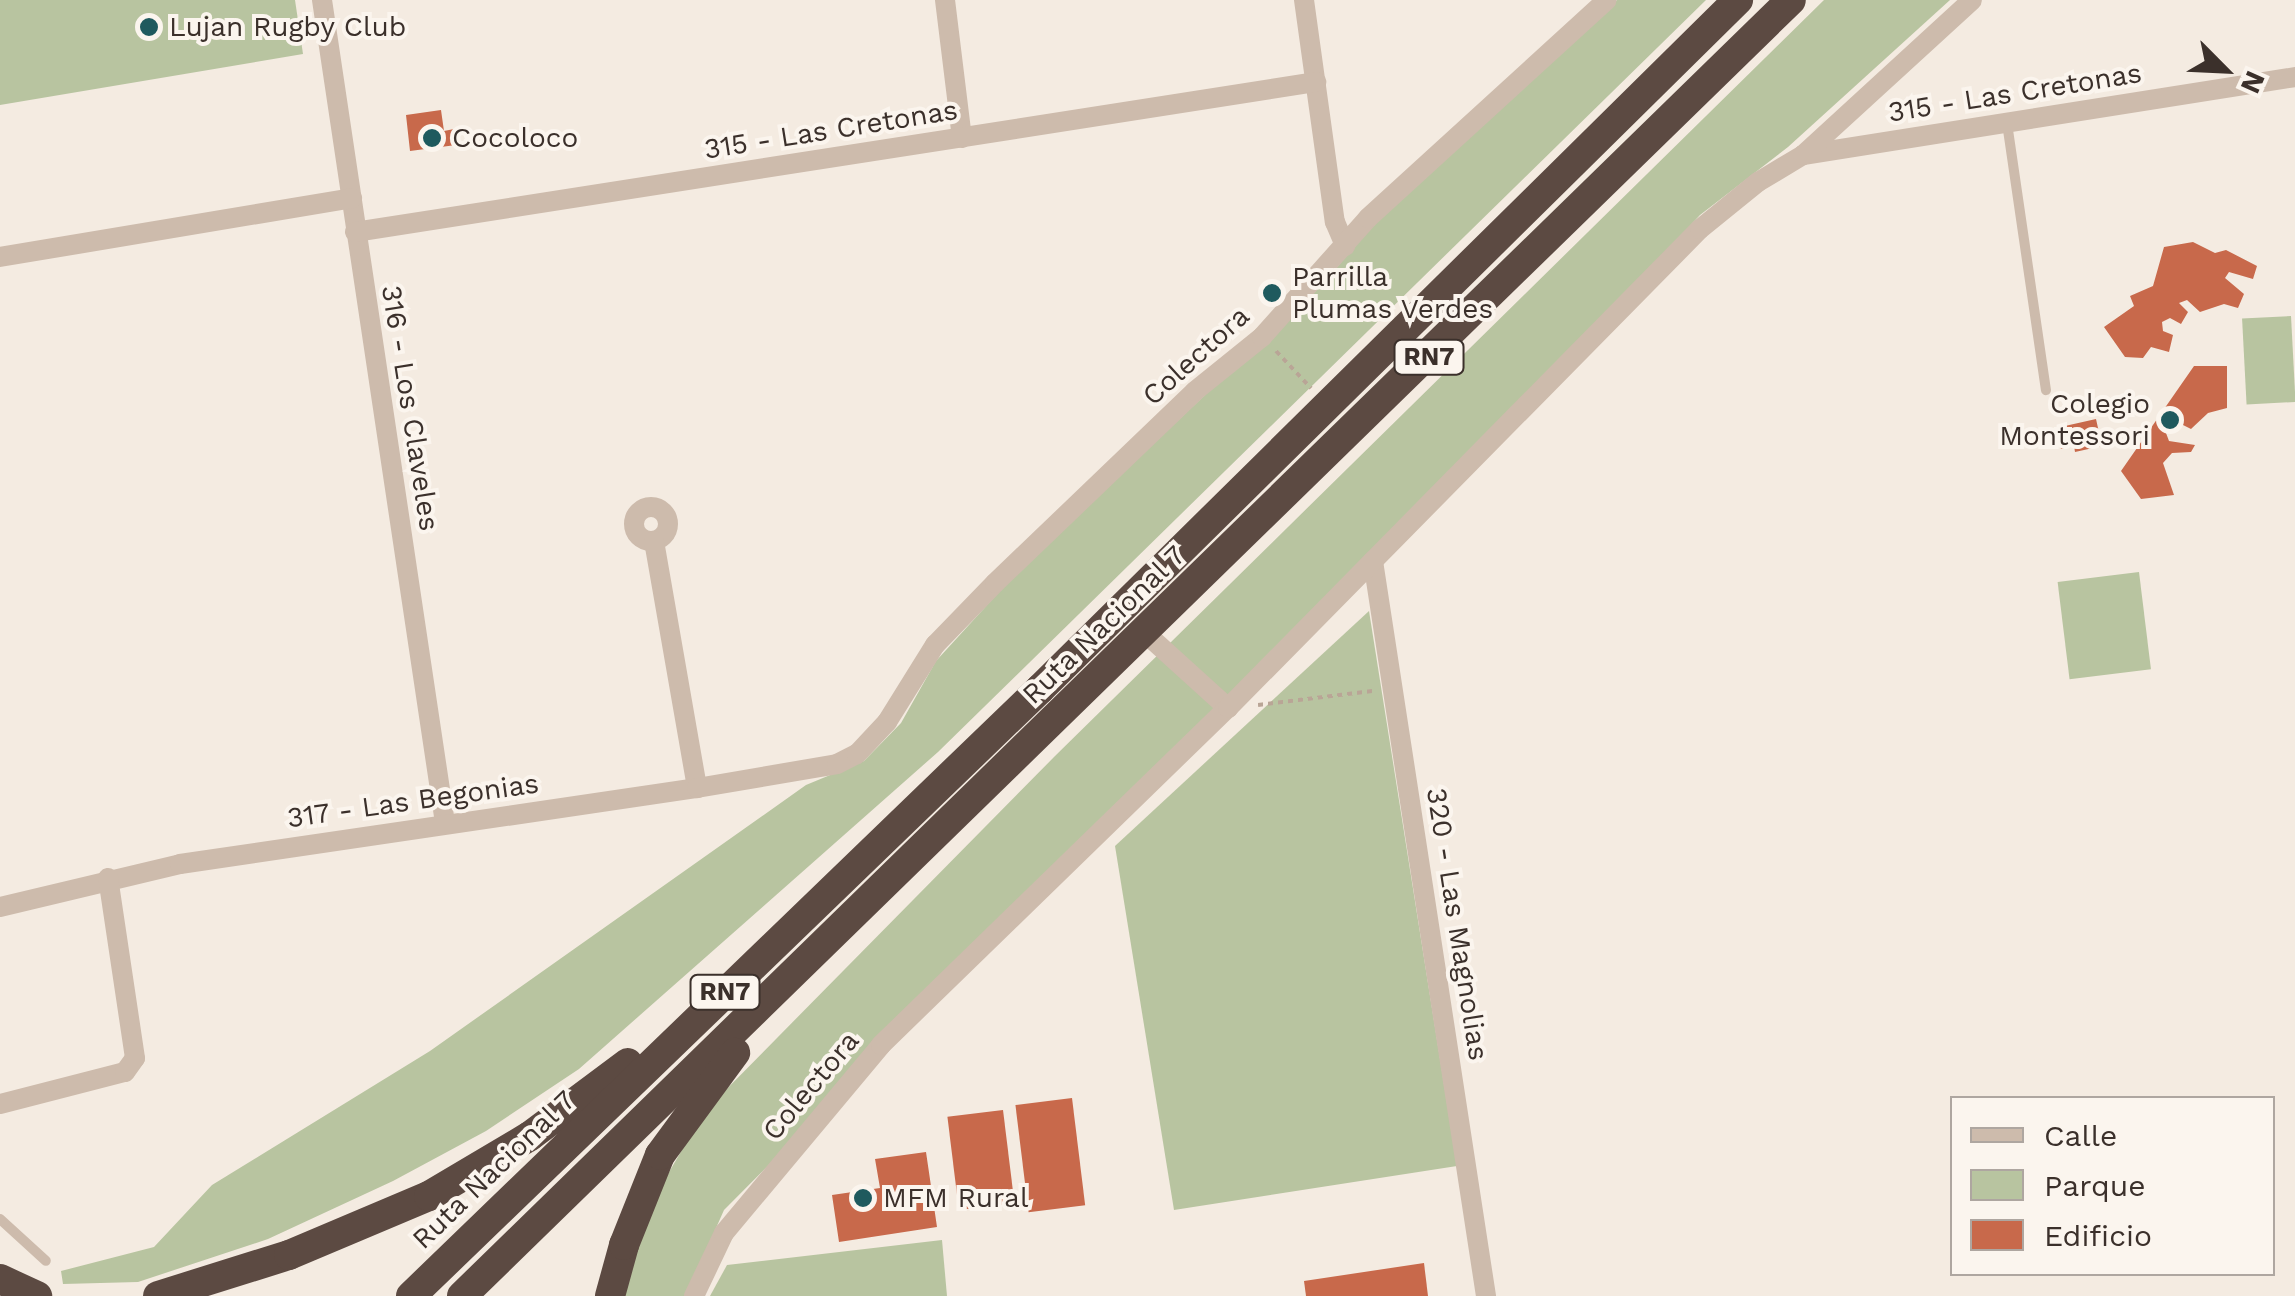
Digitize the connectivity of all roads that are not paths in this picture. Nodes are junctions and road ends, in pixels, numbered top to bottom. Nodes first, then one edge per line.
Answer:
1 (322, 0) edge
2 (945, 0) edge
3 (1304, 0) edge
4 (1607, 0) edge
5 (1738, 0) edge
6 (1791, 0) edge
7 (1972, 0) edge
8 (2295, 77) edge
9 (1316, 82) junction
10 (2007, 122) junction
11 (962, 138) junction
12 (1803, 156) junction
13 (352, 198) junction
14 (355, 232) junction
15 (1345, 246) junction
16 (0, 257) edge
17 (2046, 390) dead end
18 (654, 541) dead end
19 (1373, 561) junction
20 (1144, 631) junction
21 (1228, 708) junction
22 (837, 764) joint
23 (698, 788) junction
24 (446, 824) junction
25 (108, 878) junction
26 (0, 907) edge
27 (816, 952) junction
28 (746, 972) junction
29 (0, 1104) edge
30 (0, 1219) edge
31 (46, 1261) dead end
32 (0, 1279) edge
33 (38, 1296) edge
34 (158, 1296) edge
35 (410, 1296) edge
36 (462, 1296) edge
37 (610, 1296) edge
38 (694, 1296) edge
39 (1486, 1296) edge

1 - 13 street, 316 - Los Claveles
2 - 11 street
3 - 9 street
4 - 15 street, Colectora
5 - 28 highway, Ruta Nacional 7 / RN7
6 - 20 highway, Ruta Nacional 7 / RN7
7 - 12 street, Colectora
8 - 10 street, 315 - Las Cretonas
9 - 11 street, 315 - Las Cretonas
9 - 15 street
10 - 12 street, 315 - Las Cretonas
10 - 17 lane
11 - 14 street, 315 - Las Cretonas
12 - 19 street, Colectora
13 - 14 street, 316 - Los Claveles
13 - 16 street
14 - 24 street, 316 - Los Claveles
15 - 22 street, Colectora
18 - 23 street
19 - 21 street, Colectora
19 - 39 street, 320 - Las Magnolias
20 - 21 street
20 - 27 highway, Ruta Nacional 7 / RN7
21 - 38 street, Colectora
22 - 23 street, 317 - Las Begonias
23 - 24 street, 317 - Las Begonias
24 - 25 street, 317 - Las Begonias
25 - 26 street, 317 - Las Begonias
25 - 29 street
27 - 36 highway, Ruta Nacional 7 / RN7
27 - 37 highway
28 - 34 highway
28 - 35 highway, Ruta Nacional 7 / RN7
30 - 31 lane
32 - 33 highway

